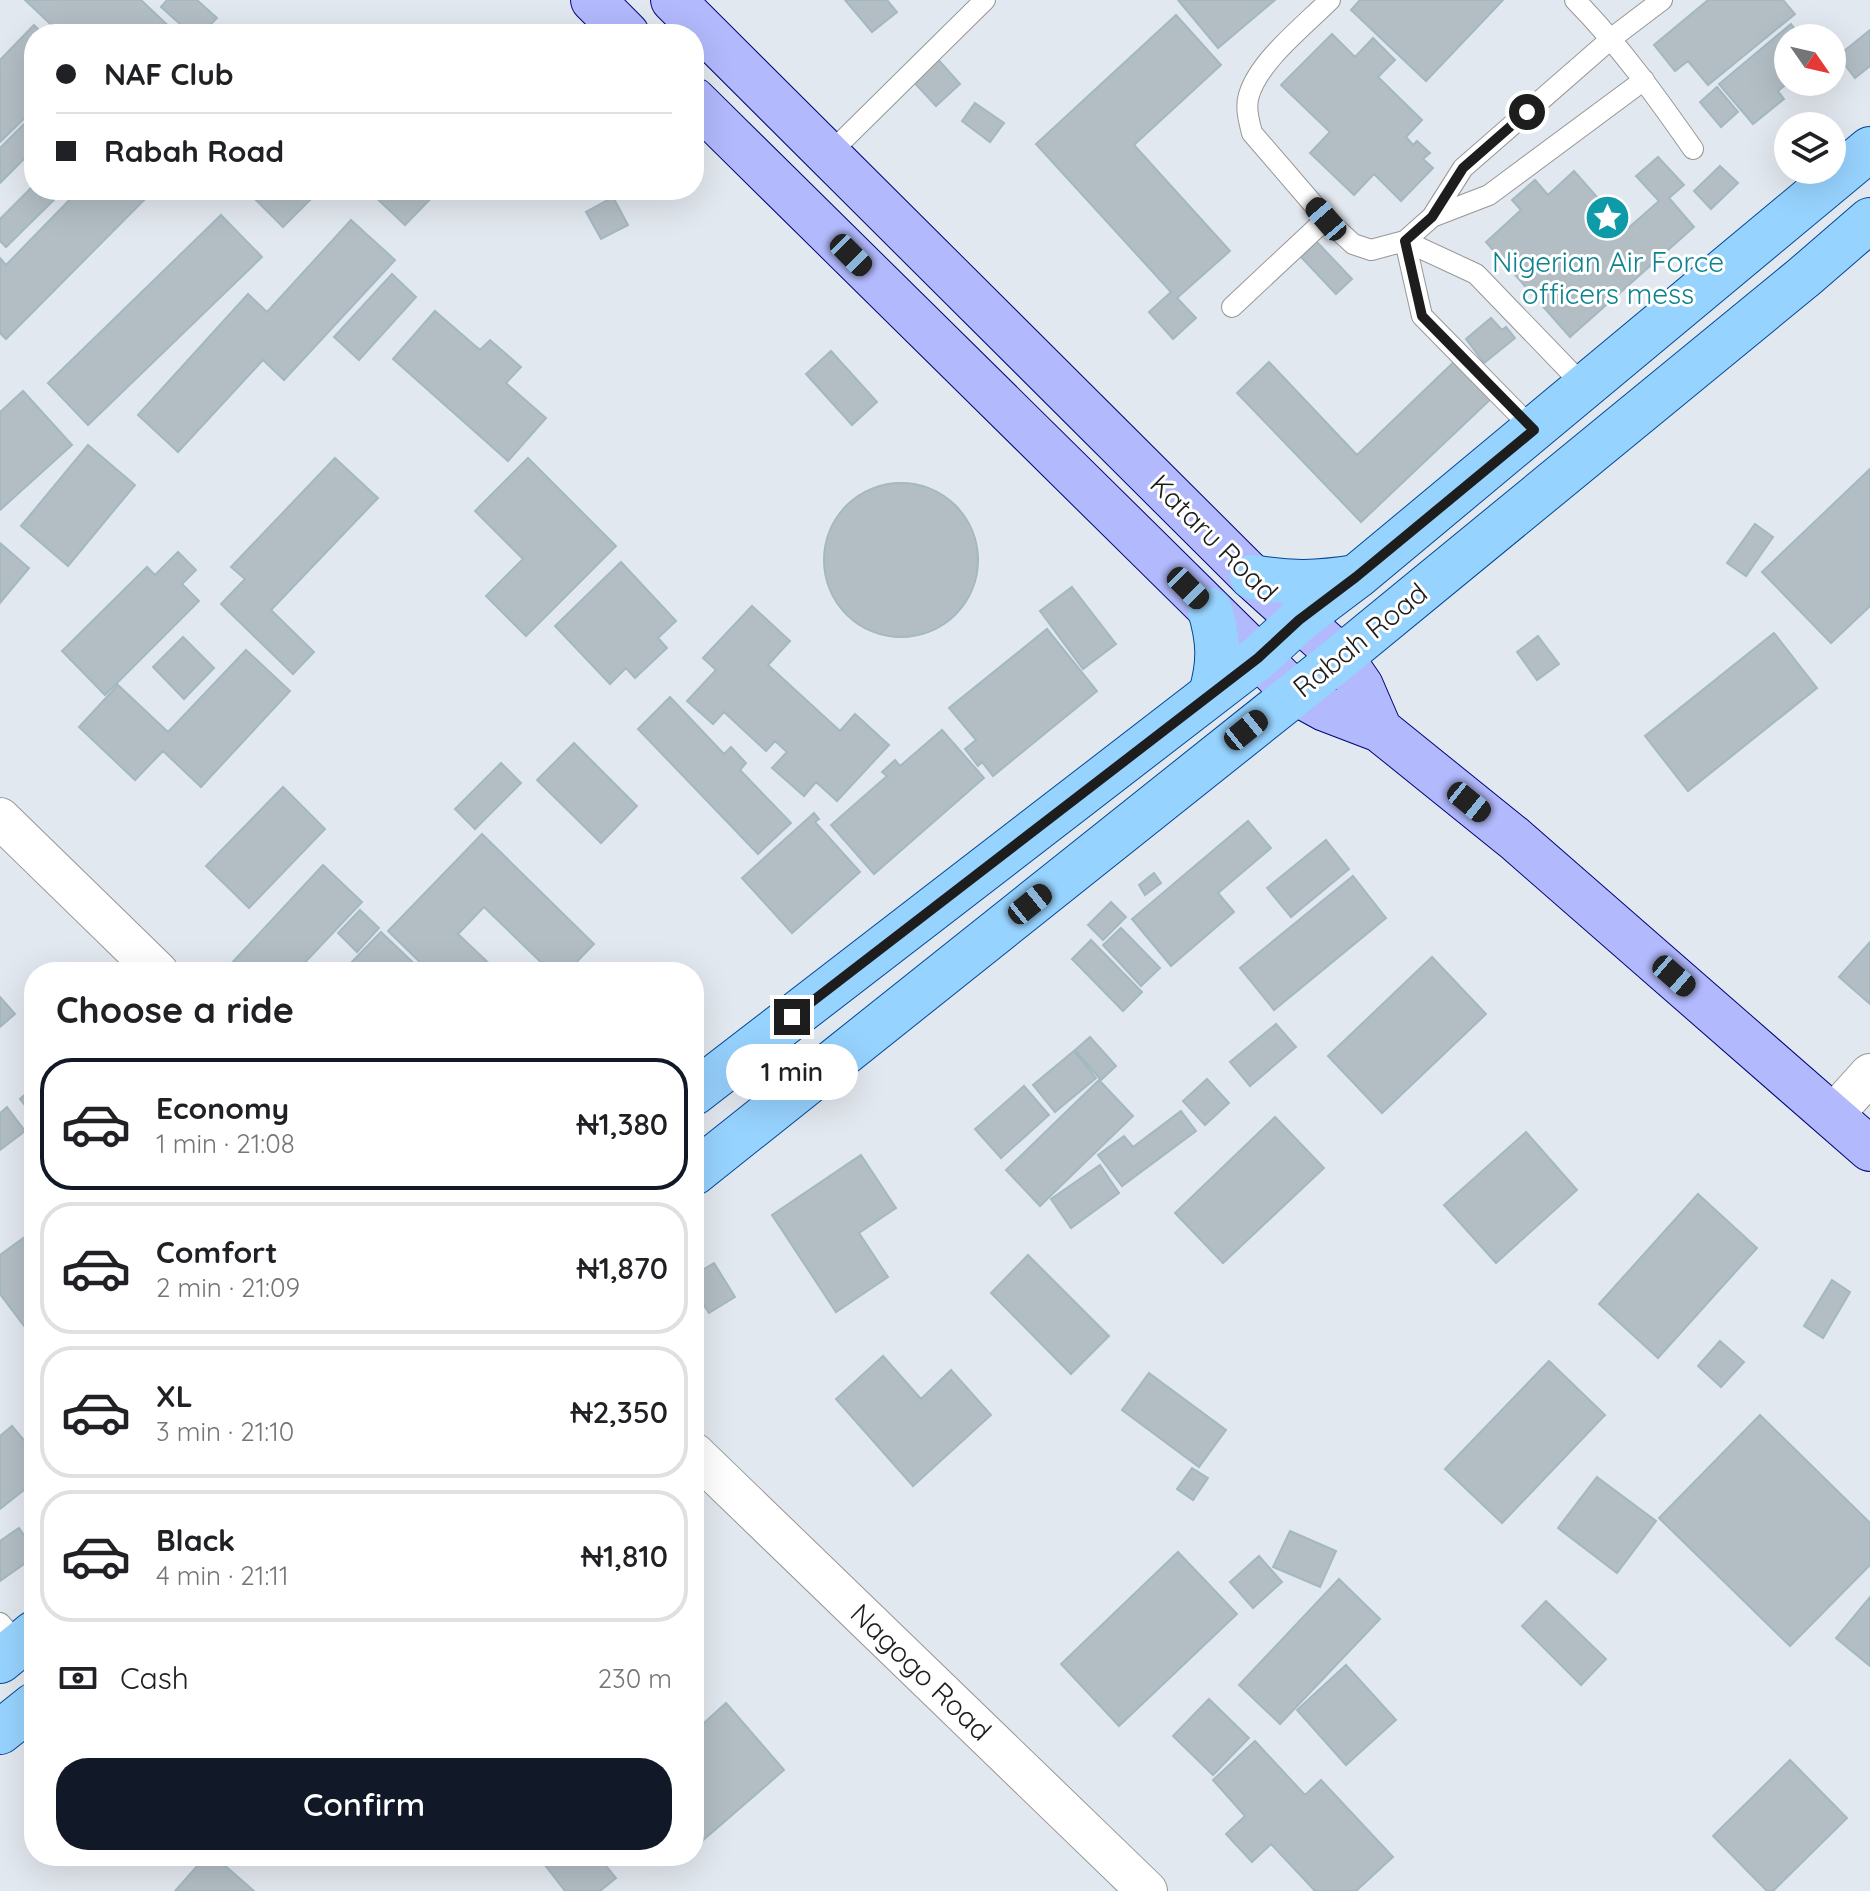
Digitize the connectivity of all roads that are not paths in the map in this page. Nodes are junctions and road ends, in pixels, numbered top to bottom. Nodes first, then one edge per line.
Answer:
1 (593, 0) edge
2 (673, 0) edge
3 (985, 0) edge
4 (1330, 0) edge
5 (1575, 0) edge
6 (1662, 0) edge
7 (617, 24) edge
8 (697, 24) edge
9 (704, 31) edge
10 (1612, 38) junction
11 (1644, 80) junction
12 (704, 110) edge
13 (1693, 149) dead end
14 (1870, 149) edge
15 (829, 154) junction
16 (1432, 217) junction
17 (1326, 219) junction
18 (1870, 220) edge
19 (1405, 241) junction
20 (1232, 307) dead end
21 (1585, 387) junction
22 (1534, 430) junction
23 (1252, 577) junction
24 (1356, 577) junction
25 (1210, 610) junction
26 (1299, 620) junction
27 (1341, 657) junction
28 (1258, 658) junction
29 (1294, 692) junction
30 (1211, 693) junction
31 (1380, 730) junction
32 (0, 818) edge
33 (148, 962) edge
34 (1870, 1074) edge
35 (704, 1085) edge
36 (1833, 1115) junction
37 (1870, 1149) edge
38 (704, 1165) edge
39 (704, 1463) edge
40 (24, 1713) edge
41 (0, 1732) edge
42 (1147, 1891) edge

1 - 7 street
2 - 8 street, Kataru Road
3 - 15 lane
4 - 17 lane
5 - 10 lane
6 - 10 lane
9 - 15 street, Kataru Road
10 - 11 lane
10 - 16 lane
11 - 13 lane
11 - 16 lane
12 - 25 street, Kataru Road
14 - 21 main road, Rabah Road
15 - 23 street, Kataru Road
16 - 19 lane
17 - 19 lane
17 - 20 lane
18 - 27 main road, Rabah Road
19 - 21 lane
19 - 22 lane
21 - 22 main road, Rabah Road
22 - 24 main road, Rabah Road
23 - 24 main road
23 - 26 street, Kataru Road
24 - 26 main road, Rabah Road
25 - 28 street, Kataru Road
25 - 30 main road
26 - 27 street, Kataru Road
26 - 28 main road, Rabah Road
27 - 29 main road, Rabah Road
27 - 31 street, Kataru Road
28 - 29 street, Kataru Road
28 - 30 main road, Rabah Road
29 - 31 street, Kataru Road
29 - 38 main road, Rabah Road
30 - 35 main road, Rabah Road
31 - 36 street
32 - 33 street
34 - 36 street
36 - 37 street
39 - 42 street, Nagogo Road
40 - 41 main road

